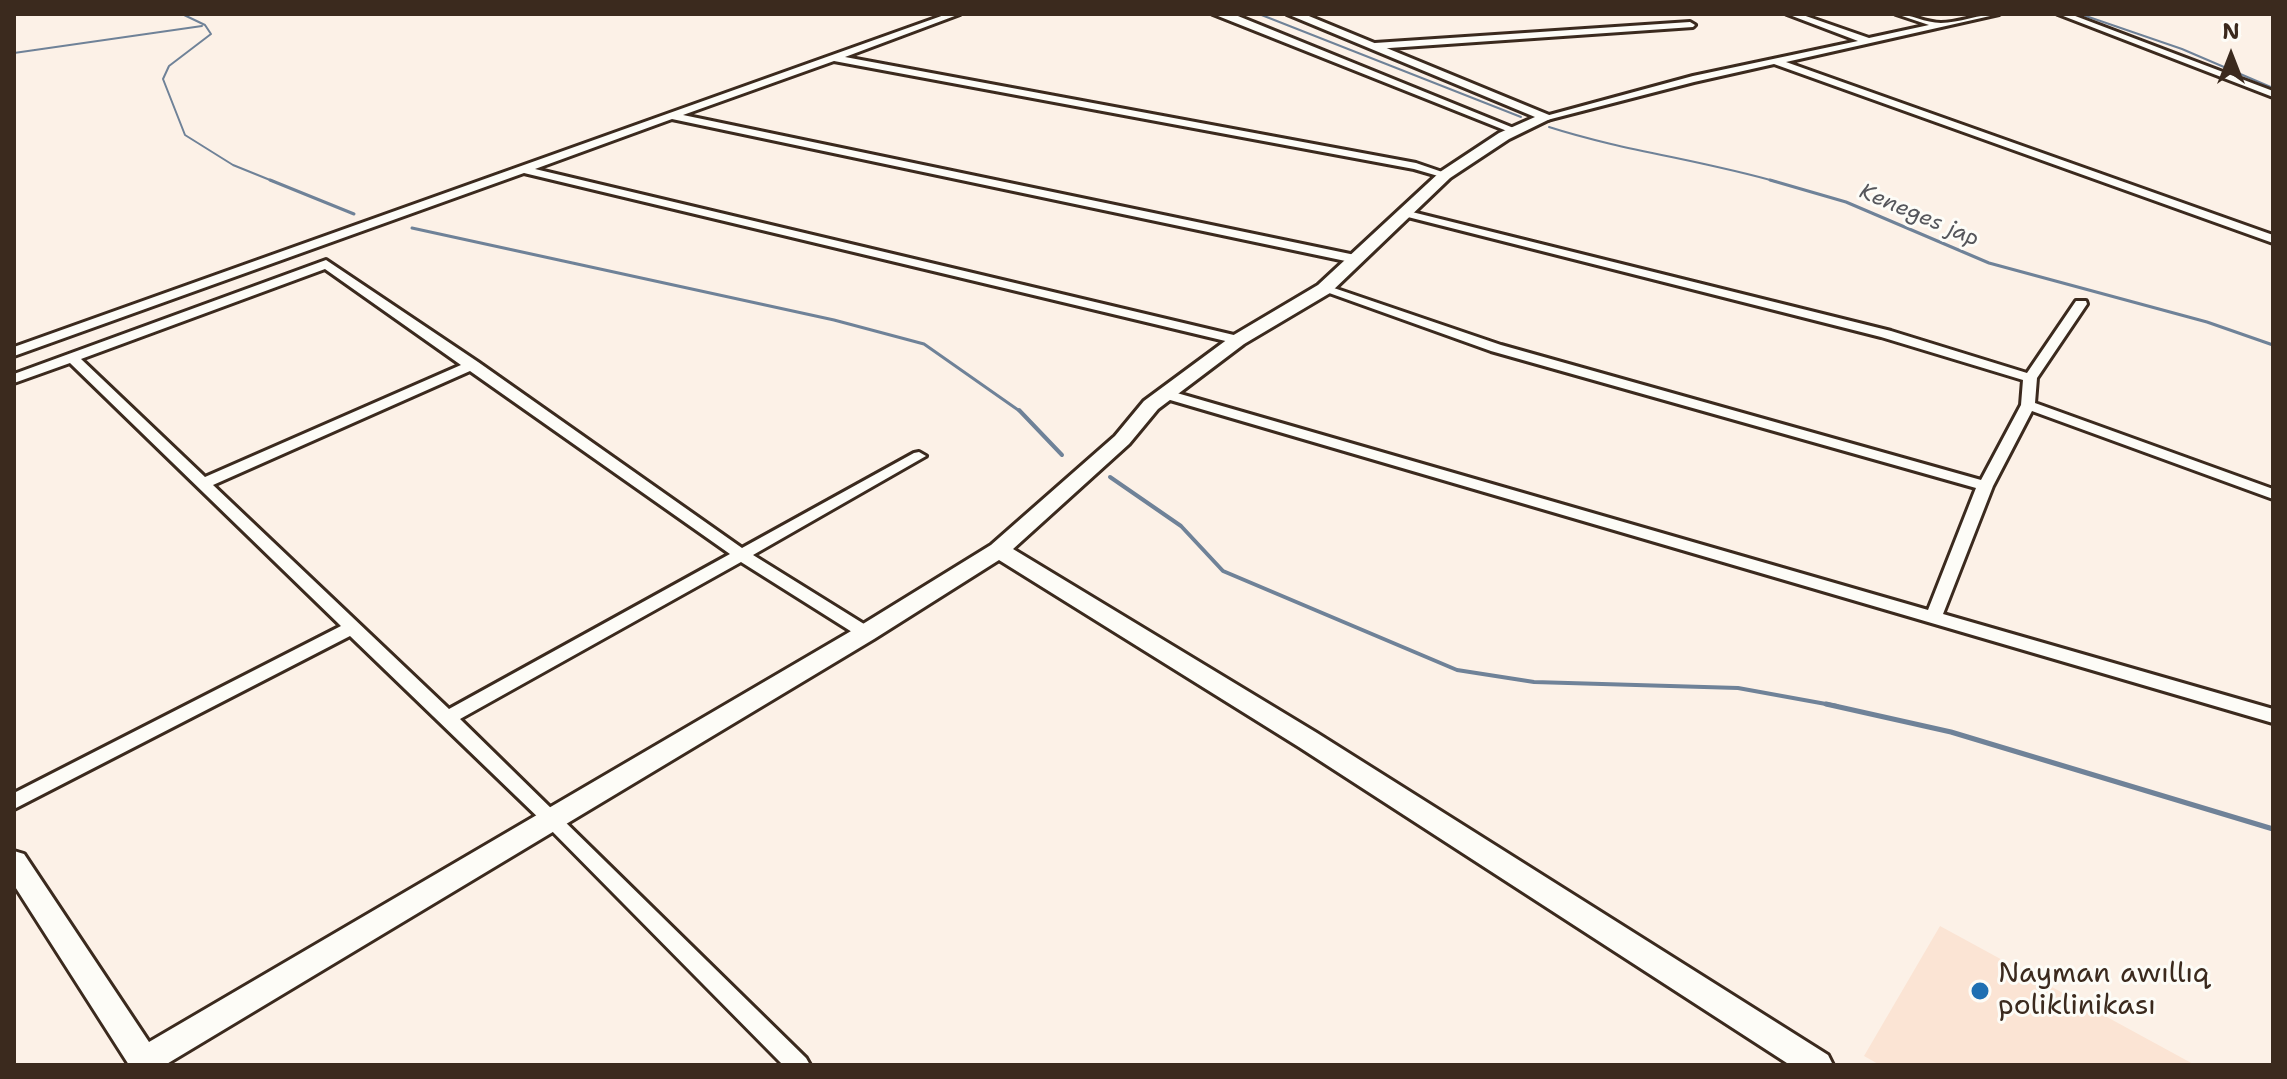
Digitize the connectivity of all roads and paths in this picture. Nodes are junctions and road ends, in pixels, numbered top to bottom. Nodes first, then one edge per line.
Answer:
1 (956, 14) edge
2 (1217, 14) edge
3 (1293, 14) edge
4 (1671, 14) edge
5 (1791, 14) edge
6 (1900, 14) edge
7 (1995, 14) edge
8 (2062, 14) edge
9 (1939, 26) junction
10 (1869, 41) junction
11 (1375, 46) junction
12 (833, 57) junction
13 (1774, 61) junction
14 (2273, 94) edge
15 (671, 116) junction
16 (1547, 117) junction
17 (1516, 131) junction
18 (524, 170) junction
19 (1445, 175) junction
20 (1404, 213) junction
21 (2273, 239) edge
22 (1355, 259) junction
23 (1324, 289) junction
24 (2081, 304) dead end
25 (1238, 340) junction
26 (14, 352) edge
27 (73, 359) junction
28 (473, 365) junction
29 (2030, 378) junction
30 (14, 379) edge
31 (1165, 394) junction
32 (2028, 405) junction
33 (919, 456) dead end
34 (202, 484) junction
35 (1985, 486) junction
36 (2273, 494) edge
37 (999, 550) junction
38 (743, 556) junction
39 (1933, 618) junction
40 (351, 628) junction
41 (866, 633) junction
42 (2273, 716) edge
43 (446, 719) junction
44 (14, 802) edge
45 (551, 818) junction
46 (14, 862) edge
47 (143, 1064) edge
48 (798, 1065) edge
49 (1817, 1065) edge

1 - 12 street
2 - 17 street
3 - 11 street
4 - 11 street
5 - 10 street
6 - 9 street
7 - 9 street
8 - 14 street
9 - 10 street
10 - 13 street
11 - 16 street
12 - 15 street
12 - 19 street
13 - 16 street
13 - 21 street
15 - 18 street
15 - 22 street
16 - 17 street
17 - 19 street
18 - 25 street
18 - 26 street
19 - 20 street
20 - 22 street
20 - 29 street
22 - 23 street
23 - 25 street
23 - 35 street
24 - 29 street
25 - 31 street
27 - 28 street
27 - 30 street
27 - 34 street
28 - 34 street
28 - 38 street
29 - 32 street
31 - 37 street
31 - 39 street
32 - 35 street
32 - 36 street
33 - 38 street
34 - 40 street
35 - 39 street
37 - 41 street
37 - 49 street
38 - 41 street
38 - 43 street
39 - 42 street
40 - 43 street
40 - 44 street
41 - 45 street
43 - 45 street
45 - 47 street
45 - 48 street
46 - 47 street

